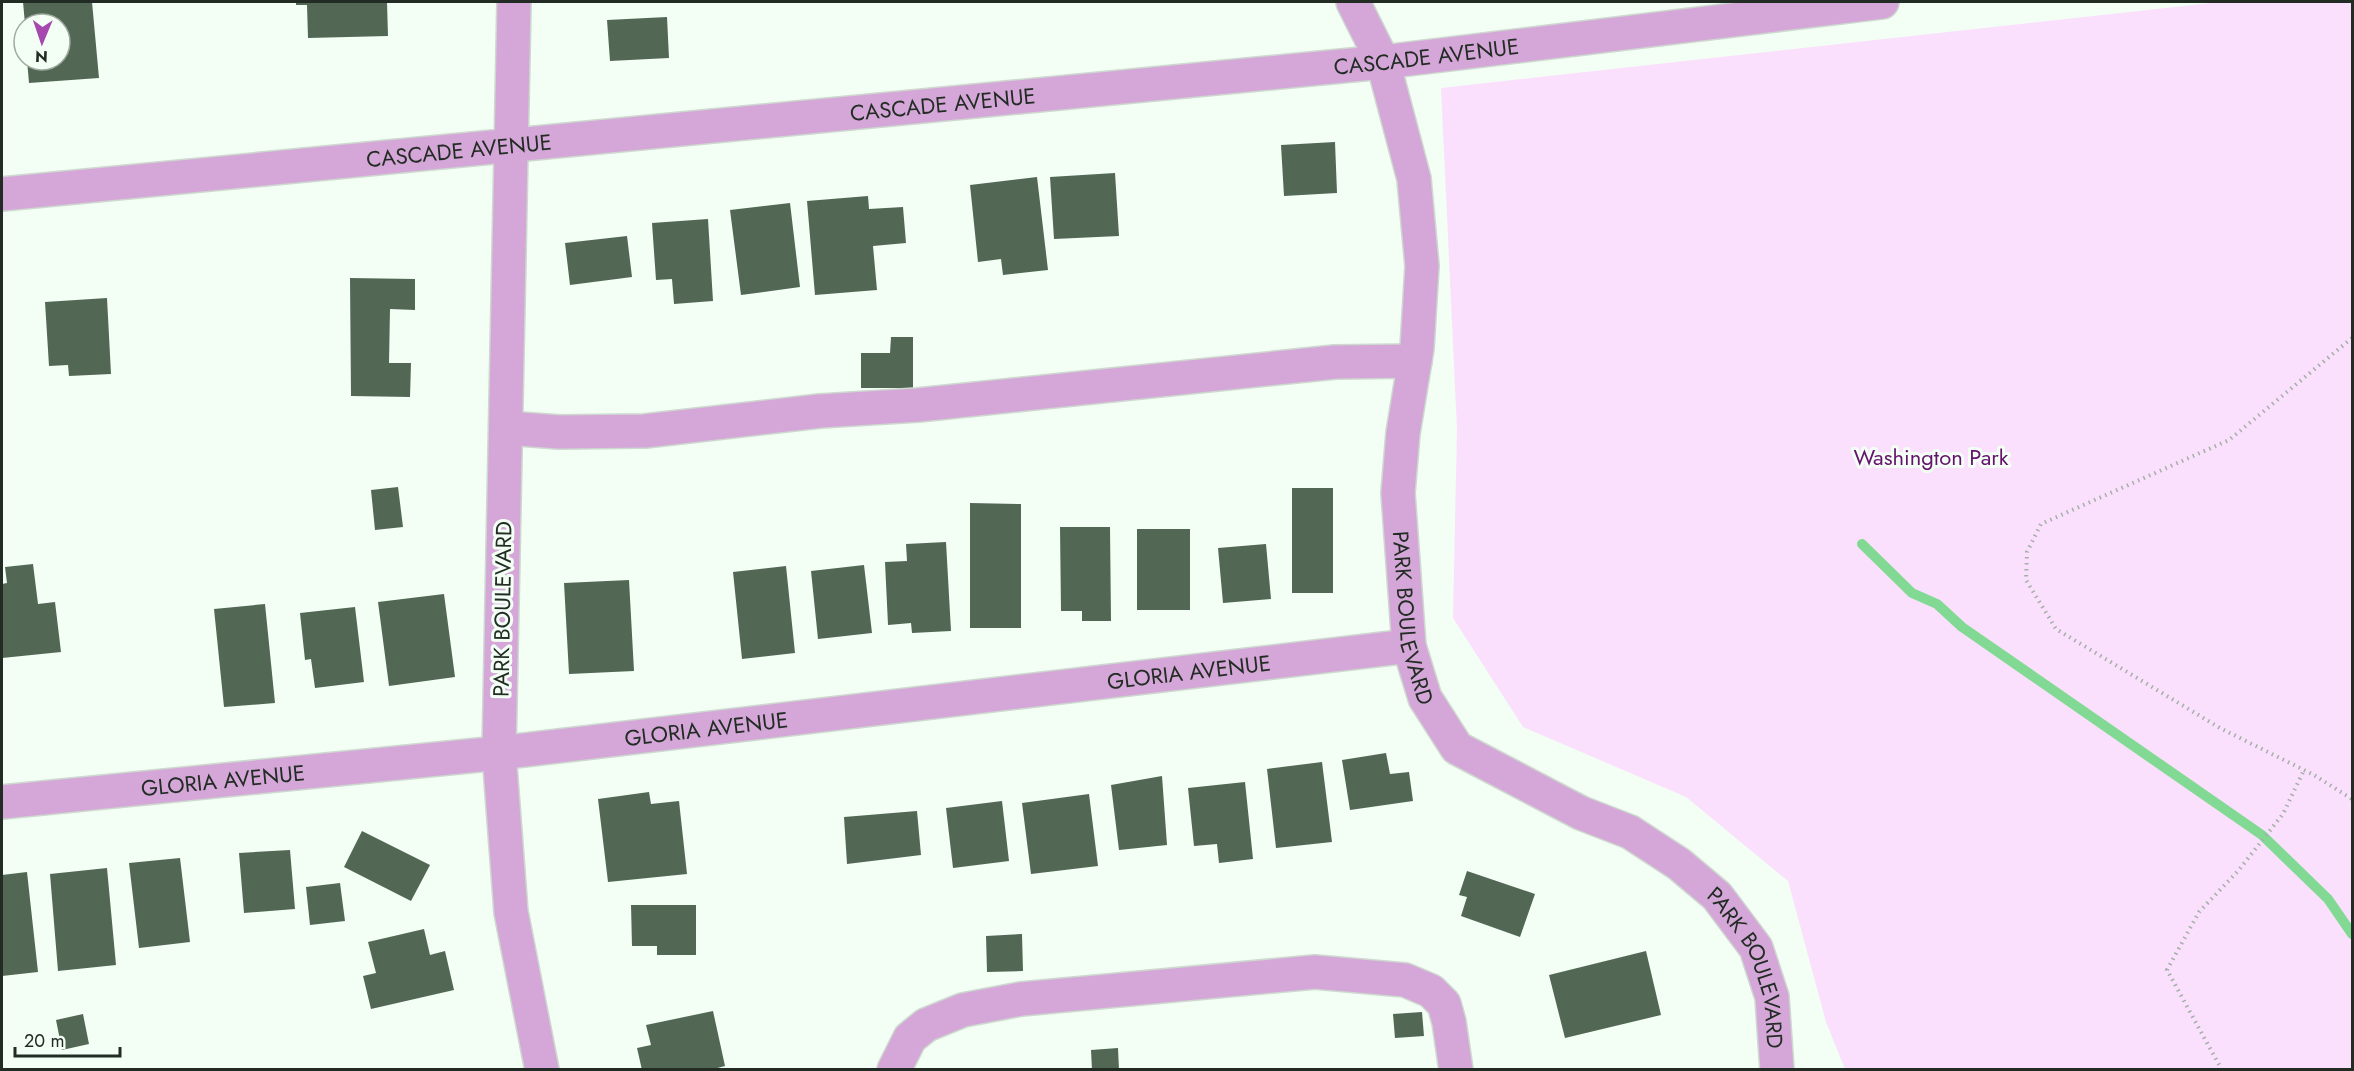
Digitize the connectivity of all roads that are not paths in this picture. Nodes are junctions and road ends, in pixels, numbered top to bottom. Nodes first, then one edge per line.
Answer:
1 (513, 2) edge
2 (1353, 2) edge
3 (1882, 2) edge
4 (1383, 62) junction
5 (512, 146) junction
6 (2, 194) edge
7 (1415, 361) junction
8 (506, 428) junction
9 (1409, 646) junction
10 (499, 753) junction
11 (2, 802) edge
12 (542, 1070) edge
13 (894, 1070) edge
14 (1456, 1070) edge
15 (1777, 1070) edge

1 - 5 street, PARK BOULEVARD
2 - 4 street, PARK BOULEVARD
3 - 4 street, CASCADE AVENUE
4 - 5 street, CASCADE AVENUE
4 - 7 street, PARK BOULEVARD
5 - 6 street, CASCADE AVENUE
5 - 8 street, PARK BOULEVARD
7 - 8 street
7 - 9 street, PARK BOULEVARD
8 - 10 street, PARK BOULEVARD
9 - 10 street, GLORIA AVENUE
9 - 15 street, PARK BOULEVARD
10 - 11 street, GLORIA AVENUE
10 - 12 street, PARK BOULEVARD
13 - 14 street

